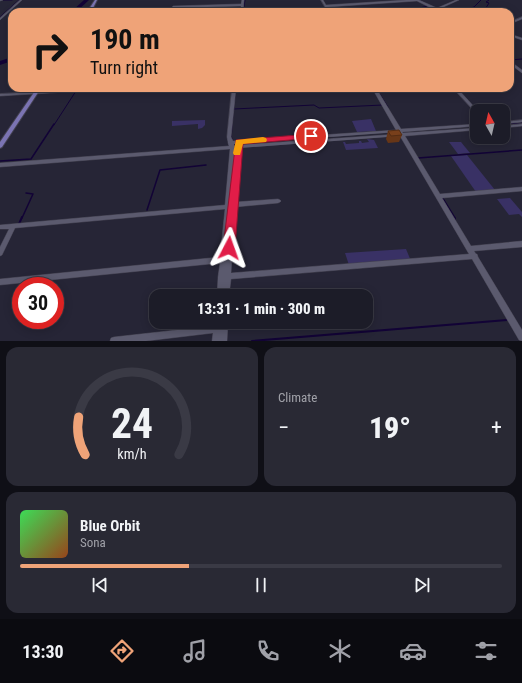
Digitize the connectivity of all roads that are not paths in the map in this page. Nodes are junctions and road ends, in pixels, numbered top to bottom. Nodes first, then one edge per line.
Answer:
1 (21, 0) edge
2 (243, 0) edge
3 (322, 0) edge
4 (418, 0) edge
5 (458, 0) edge
6 (243, 5) junction
7 (326, 6) joint
8 (12, 8) edge
9 (172, 8) edge
10 (243, 8) edge
11 (434, 8) edge
12 (438, 8) edge
13 (8, 12) edge
14 (0, 19) edge
15 (514, 65) edge
16 (522, 72) edge
17 (22, 92) edge
18 (36, 92) edge
19 (234, 92) edge
20 (376, 92) edge
21 (459, 92) edge
22 (0, 95) edge
23 (470, 104) edge
24 (522, 121) edge
25 (510, 122) edge
26 (522, 125) edge
27 (470, 126) edge
28 (510, 126) edge
29 (470, 129) edge
30 (399, 132) junction
31 (236, 144) junction
32 (0, 146) edge
33 (0, 166) edge
34 (522, 189) edge
35 (440, 196) junction
36 (278, 201) dead end
37 (230, 205) junction
38 (0, 227) edge
39 (12, 227) junction
40 (522, 244) edge
41 (472, 249) junction
42 (0, 252) edge
43 (475, 256) junction
44 (222, 260) junction
45 (224, 277) junction
46 (0, 282) edge
47 (221, 289) edge
48 (225, 289) edge
49 (191, 329) edge
50 (217, 329) edge
51 (224, 329) edge
52 (522, 337) edge
53 (114, 341) edge
54 (216, 341) edge
55 (223, 341) edge

1 - 8 street
2 - 6 street
3 - 7 street
4 - 7 street
4 - 11 street
5 - 12 street
6 - 9 street
6 - 10 street
13 - 14 street
15 - 16 street
17 - 22 street
18 - 32 main road
19 - 31 street
20 - 30 street
21 - 23 street
24 - 25 street
26 - 28 street
27 - 30 street
29 - 30 street
30 - 31 street
30 - 35 street
31 - 33 street
31 - 37 street
34 - 35 street
35 - 41 street
36 - 37 street
37 - 39 street
37 - 44 street
37 - 45 street
38 - 39 street
39 - 42 street
40 - 41 street
41 - 43 street
43 - 45 street
43 - 52 street
44 - 45 street
44 - 46 street
45 - 47 street
45 - 48 street
49 - 53 street
50 - 54 street
51 - 55 street

